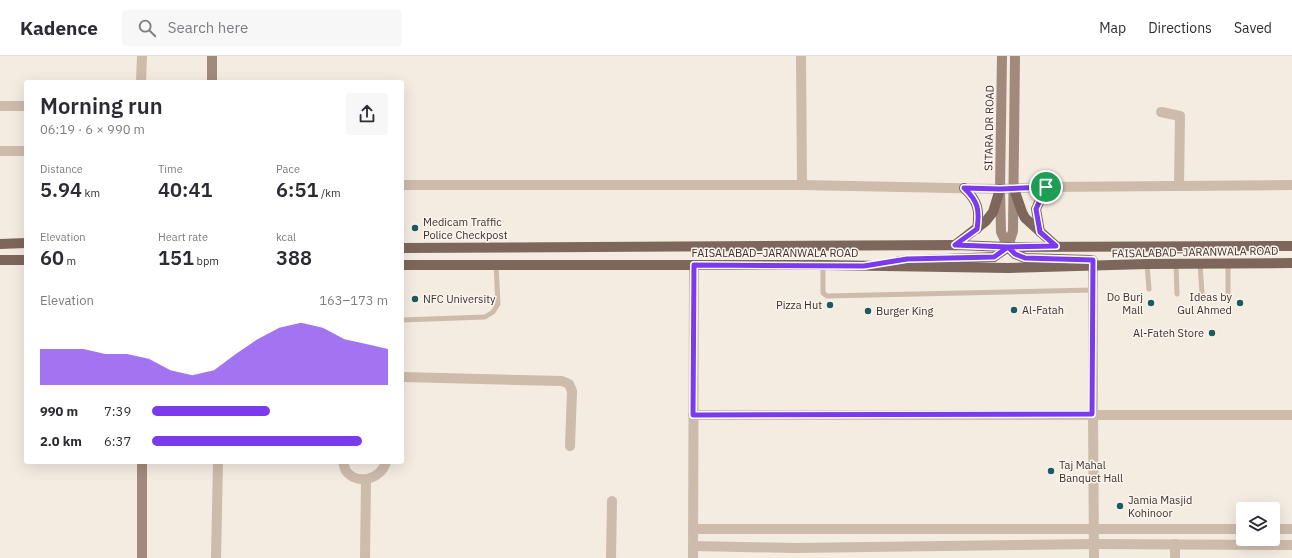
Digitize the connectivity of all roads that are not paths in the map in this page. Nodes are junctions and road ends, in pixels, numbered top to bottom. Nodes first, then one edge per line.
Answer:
1 (142, 56) edge
2 (212, 56) edge
3 (801, 56) edge
4 (1002, 56) edge
5 (1015, 56) edge
6 (141, 80) edge
7 (212, 80) edge
8 (0, 106) edge
9 (24, 106) edge
10 (1161, 112) dead end
11 (0, 151) edge
12 (24, 151) edge
13 (404, 185) edge
14 (802, 185) junction
15 (1292, 185) edge
16 (1179, 186) junction
17 (1046, 187) junction
18 (964, 188) junction
19 (1000, 189) junction
20 (1014, 189) junction
21 (977, 229) junction
22 (1040, 232) junction
23 (24, 243) edge
24 (0, 244) edge
25 (955, 245) junction
26 (1056, 246) junction
27 (1292, 246) edge
28 (1008, 247) junction
29 (404, 248) edge
30 (0, 260) edge
31 (24, 260) edge
32 (1093, 263) junction
33 (1228, 263) junction
34 (1292, 263) edge
35 (1146, 264) junction
36 (1176, 264) junction
37 (1200, 264) junction
38 (404, 265) edge
39 (496, 265) junction
40 (694, 265) junction
41 (823, 265) junction
42 (864, 266) junction
43 (1149, 289) dead end
44 (1093, 290) junction
45 (1176, 294) dead end
46 (1202, 294) dead end
47 (1228, 296) dead end
48 (404, 320) edge
49 (404, 377) edge
50 (1092, 414) junction
51 (693, 415) junction
52 (1292, 415) edge
53 (570, 446) dead end
54 (142, 464) edge
55 (218, 464) edge
56 (344, 464) edge
57 (385, 464) edge
58 (366, 480) junction
59 (612, 501) dead end
60 (693, 529) junction
61 (1094, 529) junction
62 (1236, 529) edge
63 (1280, 529) edge
64 (1292, 529) edge
65 (1095, 544) junction
66 (1175, 544) junction
67 (1292, 545) edge
68 (693, 546) junction
69 (794, 553) edge
70 (142, 558) edge
71 (216, 558) edge
72 (365, 558) edge
73 (611, 558) edge
74 (693, 558) edge
75 (1094, 558) edge
76 (1175, 558) edge

1 - 6 street
2 - 7 street
3 - 14 street
4 - 19 street, SITARA DR ROAD
5 - 20 street
8 - 9 street
10 - 16 street
11 - 12 street
13 - 14 street
14 - 18 street
15 - 16 street
16 - 17 street
17 - 20 street
17 - 22 main road
18 - 19 street
18 - 21 main road
19 - 20 street
19 - 21 main road
19 - 28 street, SITARA DR ROAD
20 - 22 main road
20 - 28 street
21 - 25 main road
22 - 26 main road
23 - 24 main road
25 - 28 main road, FAISALABAD–JARANWALA ROAD
25 - 29 main road, FAISALABAD–JARANWALA ROAD
26 - 27 main road, FAISALABAD–JARANWALA ROAD
26 - 28 main road, FAISALABAD–JARANWALA ROAD
28 - 32 main road
28 - 42 main road
30 - 31 main road
32 - 35 main road, FAISALABAD–JARANWALA ROAD
32 - 42 main road, FAISALABAD–JARANWALA ROAD
32 - 44 street
33 - 34 main road, FAISALABAD–JARANWALA ROAD
33 - 37 main road, FAISALABAD–JARANWALA ROAD
33 - 47 lane
35 - 36 main road, FAISALABAD–JARANWALA ROAD
35 - 43 lane
36 - 37 main road, FAISALABAD–JARANWALA ROAD
36 - 45 lane
37 - 46 lane
38 - 39 main road, FAISALABAD–JARANWALA ROAD
39 - 40 main road, FAISALABAD–JARANWALA ROAD
39 - 48 lane
40 - 41 main road, FAISALABAD–JARANWALA ROAD
40 - 51 street
41 - 42 main road, FAISALABAD–JARANWALA ROAD
41 - 44 lane
44 - 50 street
49 - 53 street
50 - 51 street
50 - 52 street
50 - 61 street
51 - 60 street
54 - 70 street
55 - 71 street
56 - 58 street
57 - 58 street
58 - 72 street
59 - 73 street
60 - 61 street
60 - 68 street
61 - 62 street
61 - 65 street
63 - 64 street
65 - 66 street
65 - 69 street
65 - 75 street
66 - 67 street
66 - 76 street
68 - 69 street
68 - 74 street

